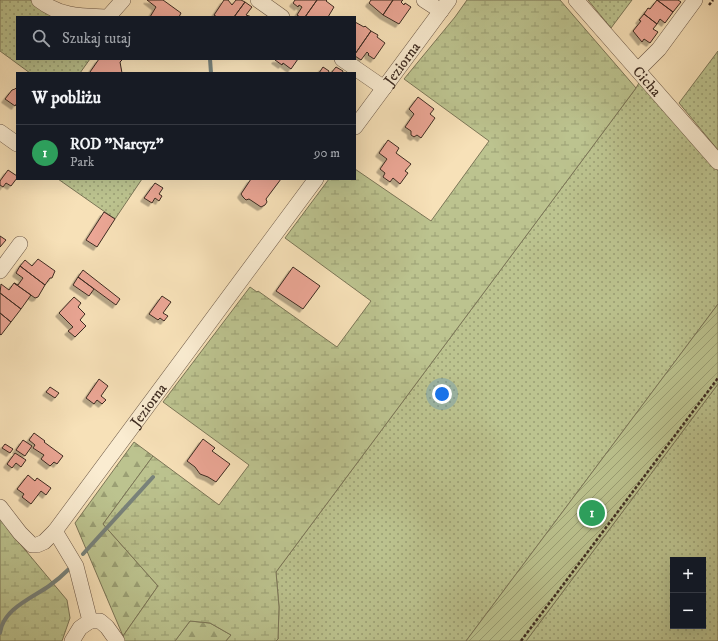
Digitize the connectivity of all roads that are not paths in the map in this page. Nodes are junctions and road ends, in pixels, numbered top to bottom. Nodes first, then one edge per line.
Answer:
1 (39, 0) edge
2 (123, 0) edge
3 (258, 0) edge
4 (424, 0) edge
5 (576, 0) edge
6 (695, 0) edge
7 (445, 6) edge
8 (77, 16) edge
9 (109, 16) edge
10 (281, 16) edge
11 (343, 60) edge
12 (638, 70) junction
13 (384, 88) junction
14 (356, 126) edge
15 (0, 132) edge
16 (16, 143) edge
17 (718, 162) edge
18 (315, 180) edge
19 (20, 244) dead end
20 (0, 271) edge
21 (0, 507) edge
22 (55, 531) junction
23 (90, 621) junction
24 (72, 641) edge
25 (117, 641) edge

1 - 8 street
2 - 9 street
3 - 10 street
4 - 7 street
5 - 12 street, Cicha
6 - 12 street
7 - 13 street, Jeziorna
11 - 13 street
12 - 17 street, Cicha
13 - 14 street, Jeziorna
15 - 16 street
18 - 22 street, Jeziorna
19 - 20 street
21 - 22 street, Jeziorna
22 - 23 street
23 - 24 street
23 - 25 street

